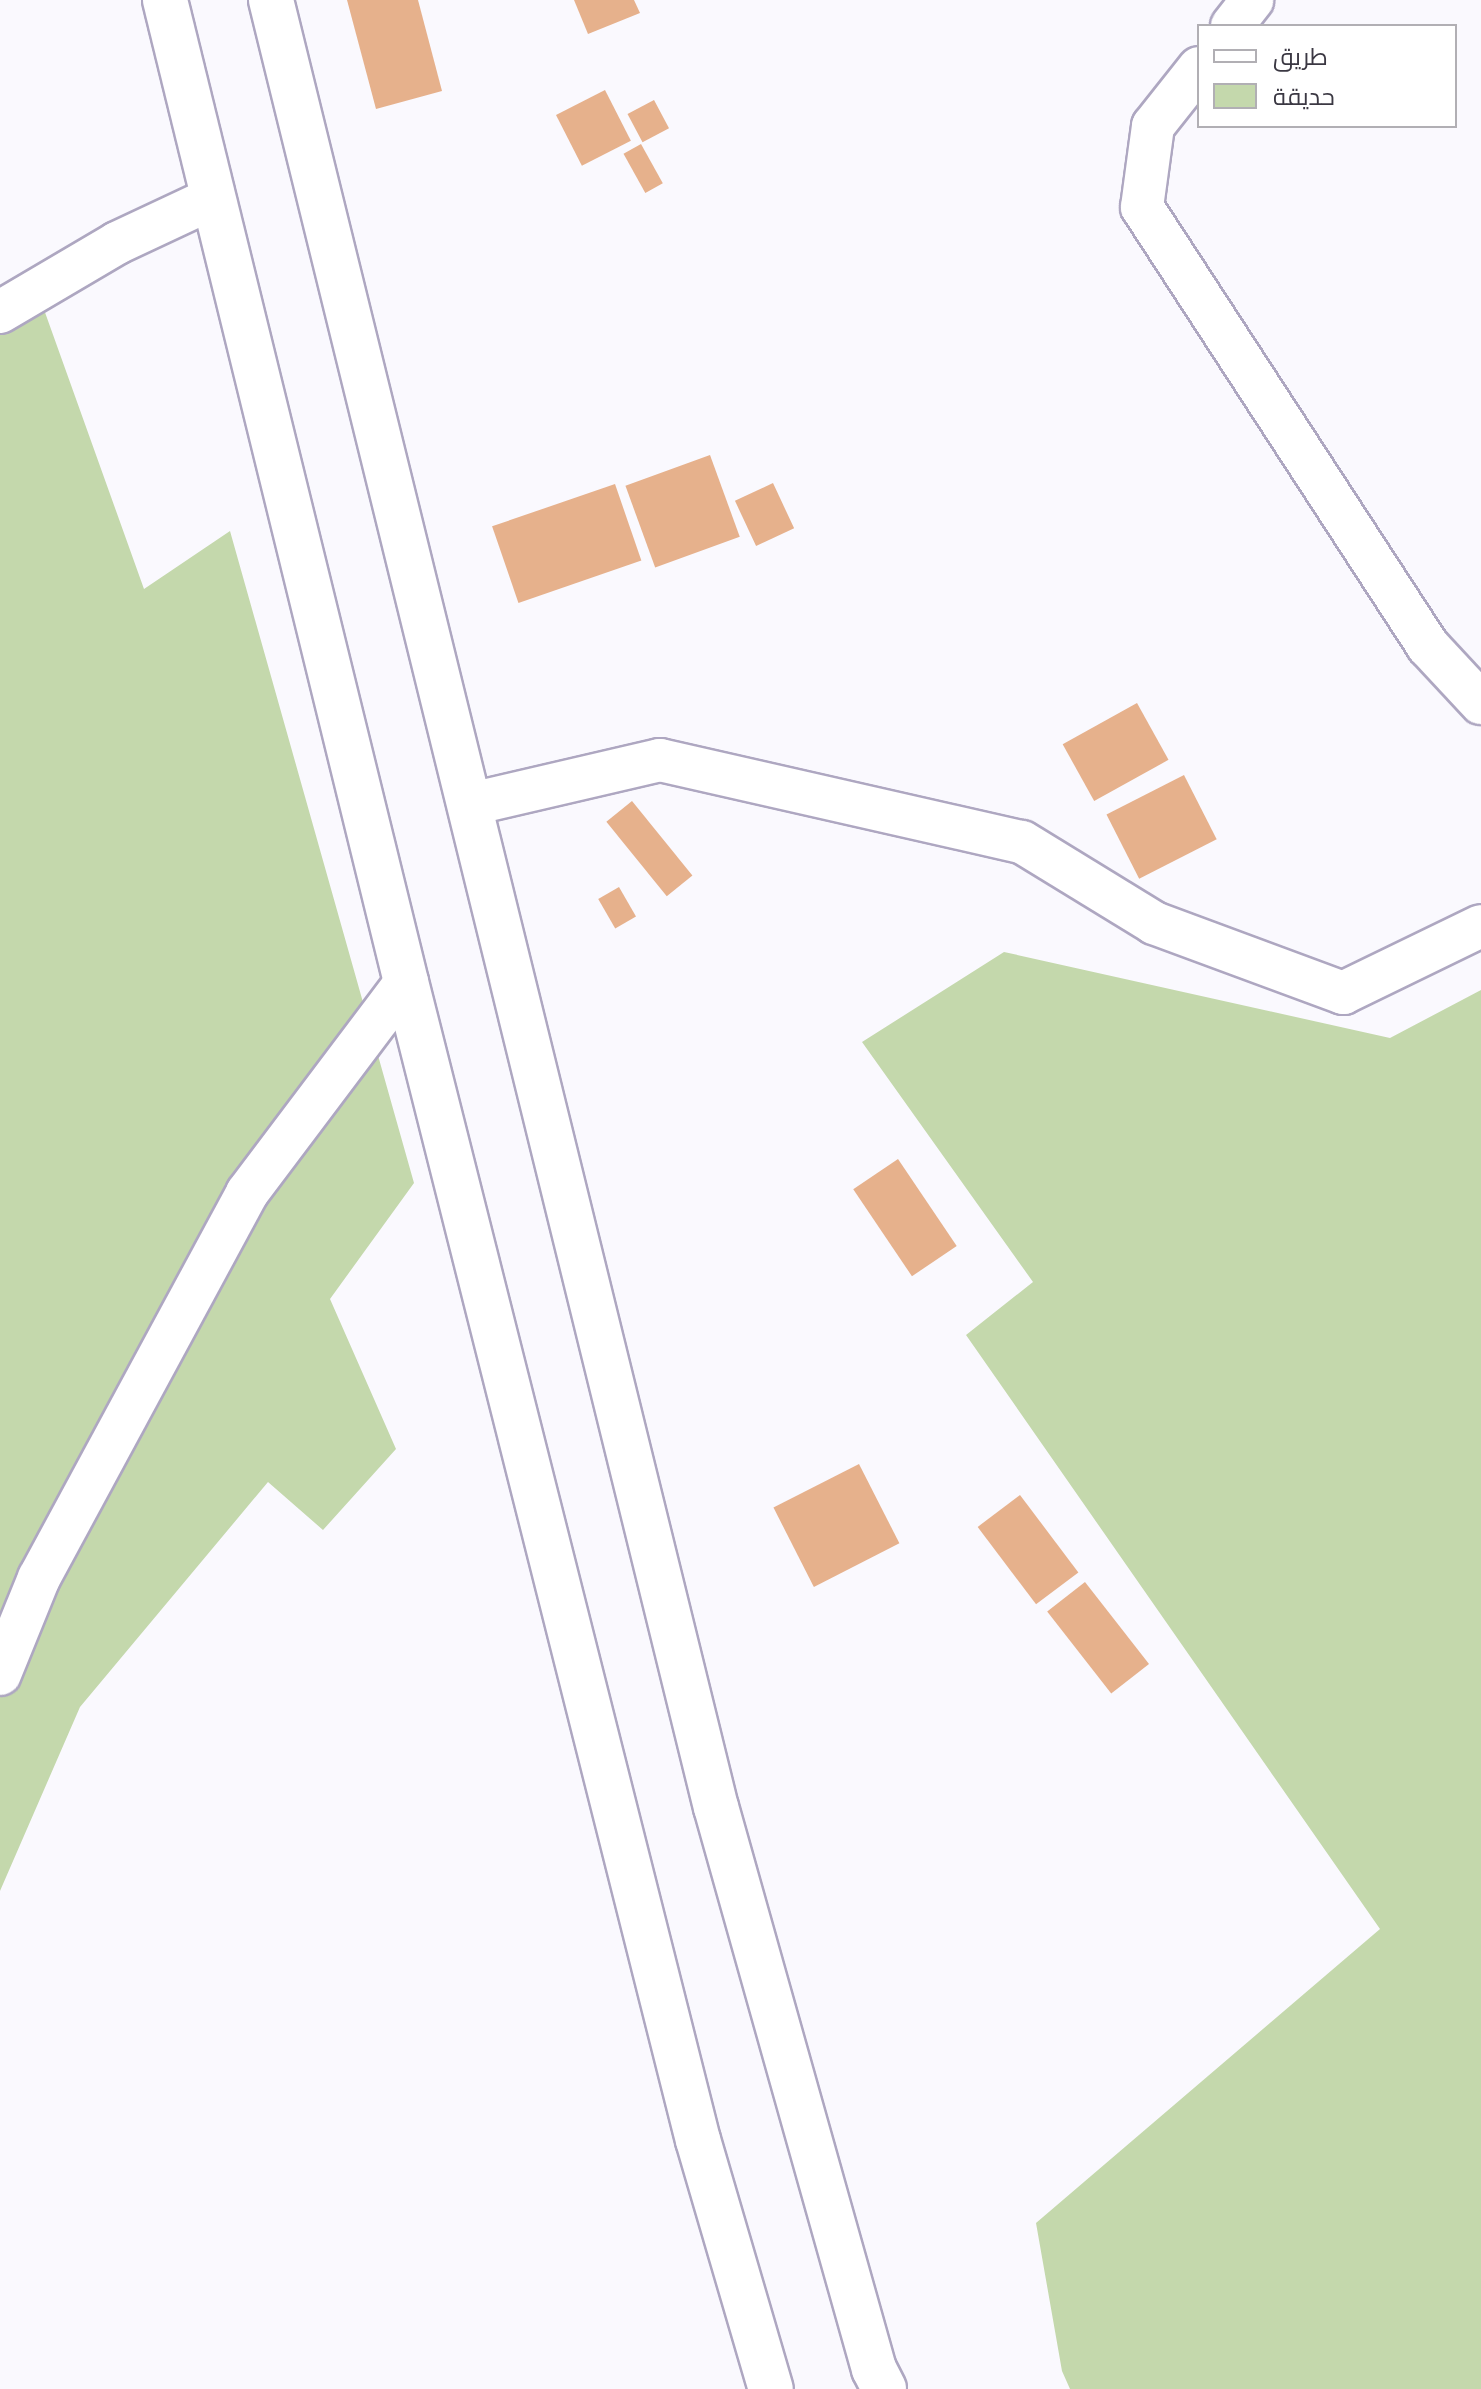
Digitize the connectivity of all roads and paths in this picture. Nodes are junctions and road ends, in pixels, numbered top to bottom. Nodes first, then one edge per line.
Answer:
1 (165, 0) edge
2 (271, 0) edge
3 (1252, 0) edge
4 (1234, 24) edge
5 (1197, 71) edge
6 (213, 198) junction
7 (0, 312) edge
8 (1481, 703) edge
9 (471, 804) junction
10 (1481, 926) edge
11 (406, 982) junction
12 (0, 1674) edge
13 (771, 2389) edge
14 (884, 2389) edge

1 - 6 main road
2 - 9 main road
3 - 4 street
5 - 8 street
6 - 7 street
6 - 11 main road
9 - 10 street
9 - 14 main road
11 - 12 street
11 - 13 main road

